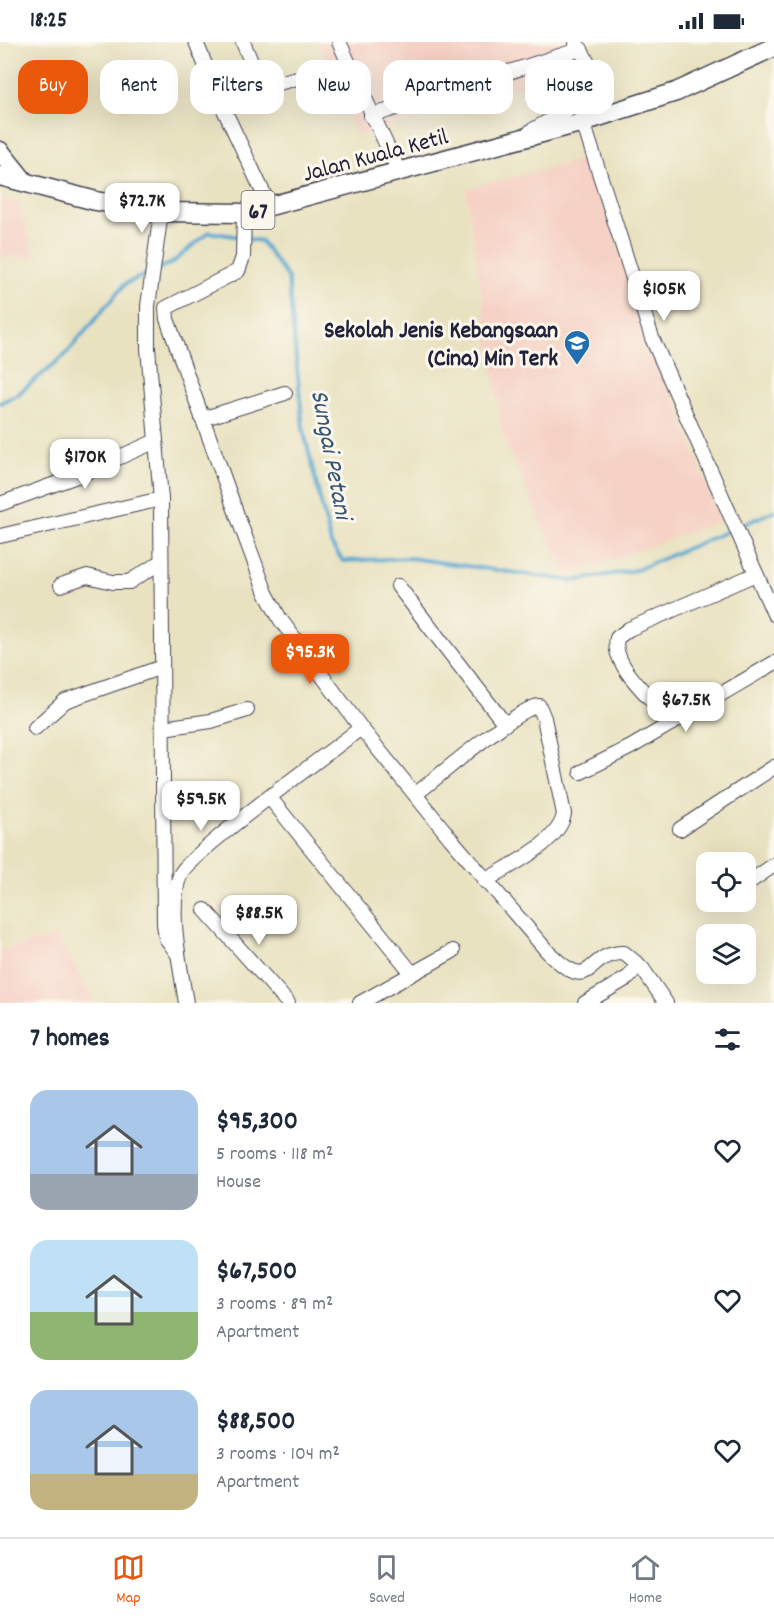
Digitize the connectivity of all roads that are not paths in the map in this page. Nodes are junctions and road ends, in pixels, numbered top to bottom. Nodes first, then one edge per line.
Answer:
1 (243, 42) edge
2 (339, 42) edge
3 (199, 43) edge
4 (773, 44) edge
5 (578, 46) edge
6 (205, 60) edge
7 (250, 60) edge
8 (226, 114) edge
9 (371, 116) junction
10 (583, 122) junction
11 (519, 138) junction
12 (0, 152) edge
13 (399, 172) junction
14 (0, 176) edge
15 (24, 181) junction
16 (0, 187) edge
17 (45, 189) junction
18 (270, 207) junction
19 (161, 212) junction
20 (244, 222) junction
21 (149, 301) junction
22 (166, 308) junction
23 (285, 393) dead end
24 (202, 419) junction
25 (156, 441) junction
26 (162, 499) junction
27 (0, 504) edge
28 (0, 536) edge
29 (161, 562) junction
30 (756, 574) junction
31 (61, 585) dead end
32 (398, 586) dead end
33 (774, 614) edge
34 (774, 663) edge
35 (162, 667) junction
36 (247, 710) dead end
37 (673, 723) junction
38 (505, 724) junction
39 (35, 728) dead end
40 (163, 728) junction
41 (362, 728) junction
42 (774, 766) edge
43 (581, 772) dead end
44 (416, 794) junction
45 (270, 798) junction
46 (680, 829) dead end
47 (774, 865) edge
48 (756, 877) edge
49 (485, 881) junction
50 (205, 910) dead end
51 (453, 951) dead end
52 (177, 953) junction
53 (638, 964) junction
54 (412, 973) junction
55 (186, 1003) edge
56 (288, 1003) edge
57 (360, 1003) edge
58 (585, 1003) edge
59 (666, 1003) edge

1 - 7 street
2 - 9 street
3 - 6 street
4 - 10 main road, Jalan Kuala Ketil / 67
5 - 9 street
5 - 11 street
8 - 18 street
9 - 13 street
10 - 11 main road, Jalan Kuala Ketil / 67
10 - 30 street
11 - 13 main road, Jalan Kuala Ketil / 67
12 - 15 main road
13 - 18 main road, Jalan Kuala Ketil / 67
14 - 15 main road, Jalan Kuala Ketil / 67
15 - 17 main road, Jalan Kuala Ketil / 67
16 - 17 main road, Jalan Kuala Ketil / 67
17 - 19 main road, Jalan Kuala Ketil / 67
18 - 20 main road, Jalan Kuala Ketil / 67
19 - 20 main road, Jalan Kuala Ketil / 67
19 - 21 street
20 - 22 street
21 - 22 street
21 - 25 street
22 - 24 street
23 - 24 street
24 - 41 street
25 - 26 street
25 - 27 street
26 - 28 street
26 - 29 street
29 - 31 street
29 - 35 street
30 - 33 street
30 - 37 street
32 - 38 street
34 - 37 street
35 - 39 street
35 - 40 street
36 - 40 street
37 - 43 street
38 - 44 street
38 - 49 street
40 - 52 street
41 - 44 street
41 - 45 street
42 - 46 street
44 - 49 street
45 - 52 street
45 - 54 street
47 - 48 street
49 - 53 street
50 - 56 street
51 - 54 street
52 - 55 street
53 - 58 street
53 - 59 street
54 - 57 street

